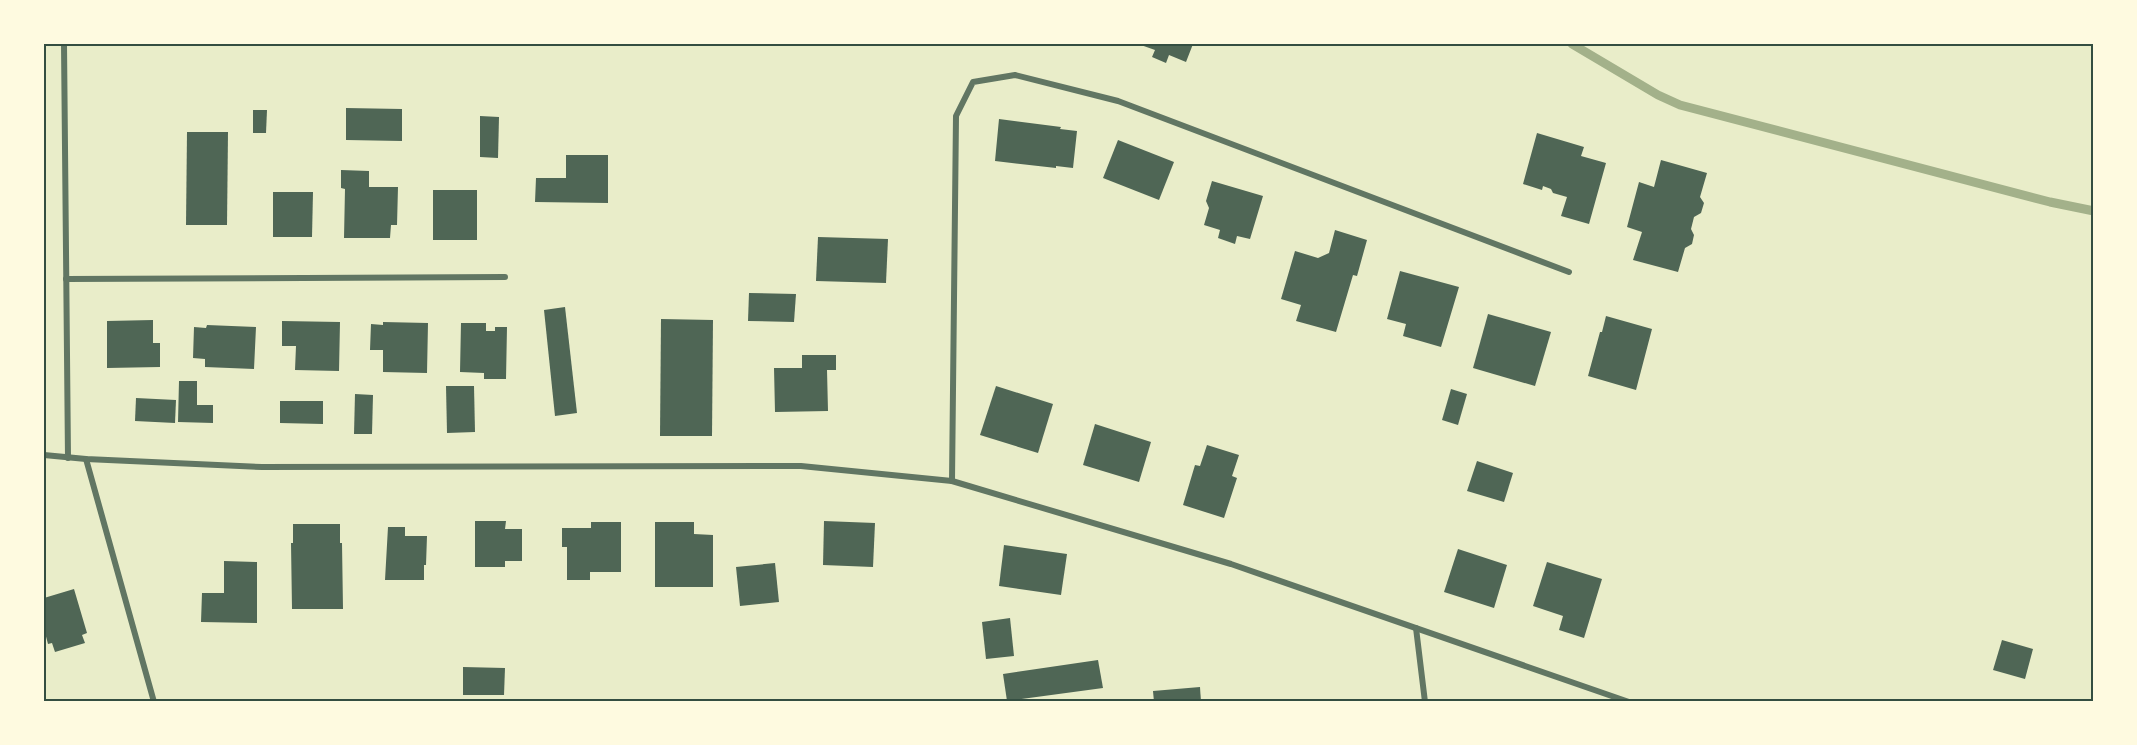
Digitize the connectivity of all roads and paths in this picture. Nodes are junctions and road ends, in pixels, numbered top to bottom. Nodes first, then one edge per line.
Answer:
1 (64, 44) edge
2 (1569, 272) dead end
3 (505, 277) dead end
4 (66, 279) junction
5 (44, 455) edge
6 (68, 459) junction
7 (86, 459) junction
8 (952, 481) junction
9 (1416, 628) junction
10 (154, 702) edge
11 (1425, 702) edge
12 (1629, 702) edge

1 - 4 street
2 - 8 street
3 - 4 street
4 - 6 street
5 - 6 street
6 - 7 street
7 - 8 street
7 - 10 street
8 - 9 street
9 - 11 street
9 - 12 street

